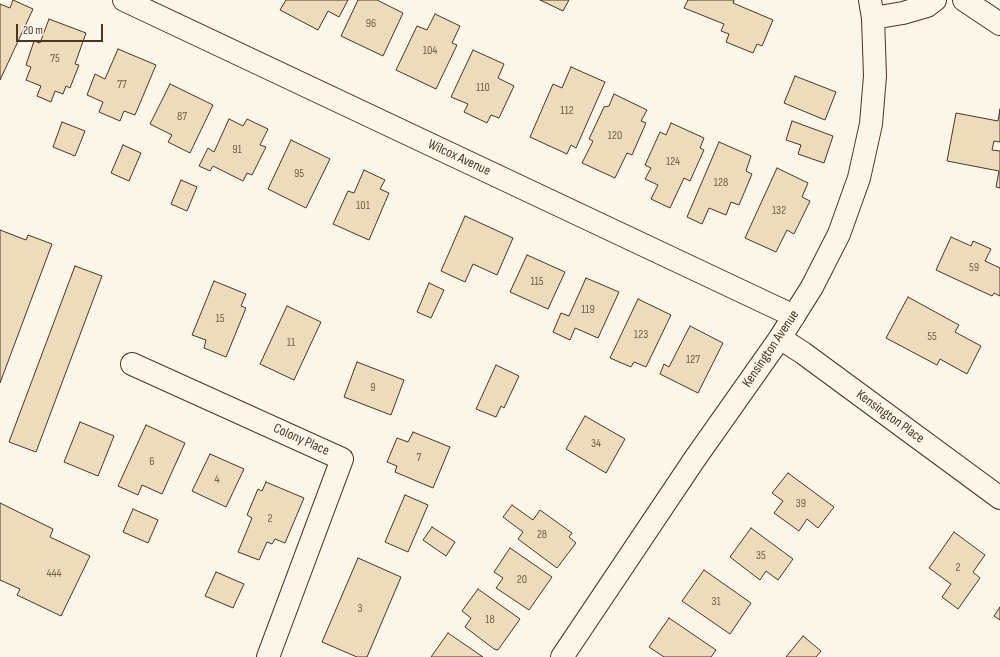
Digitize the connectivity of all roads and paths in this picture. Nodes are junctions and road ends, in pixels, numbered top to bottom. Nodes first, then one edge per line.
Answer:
1 (124, 0) edge
2 (936, 0) edge
3 (964, 0) edge
4 (871, 9) edge
5 (1000, 24) edge
6 (794, 316) junction
7 (780, 338) junction
8 (132, 364) dead end
9 (1000, 498) edge
10 (268, 657) edge
11 (562, 657) edge

1 - 6 street, Wilcox Avenue
2 - 4 street
3 - 5 street
4 - 6 street, Kensington Avenue
6 - 7 street, Kensington Avenue
7 - 9 street, Kensington Place
7 - 11 street, Kensington Avenue
8 - 10 street, Colony Place

